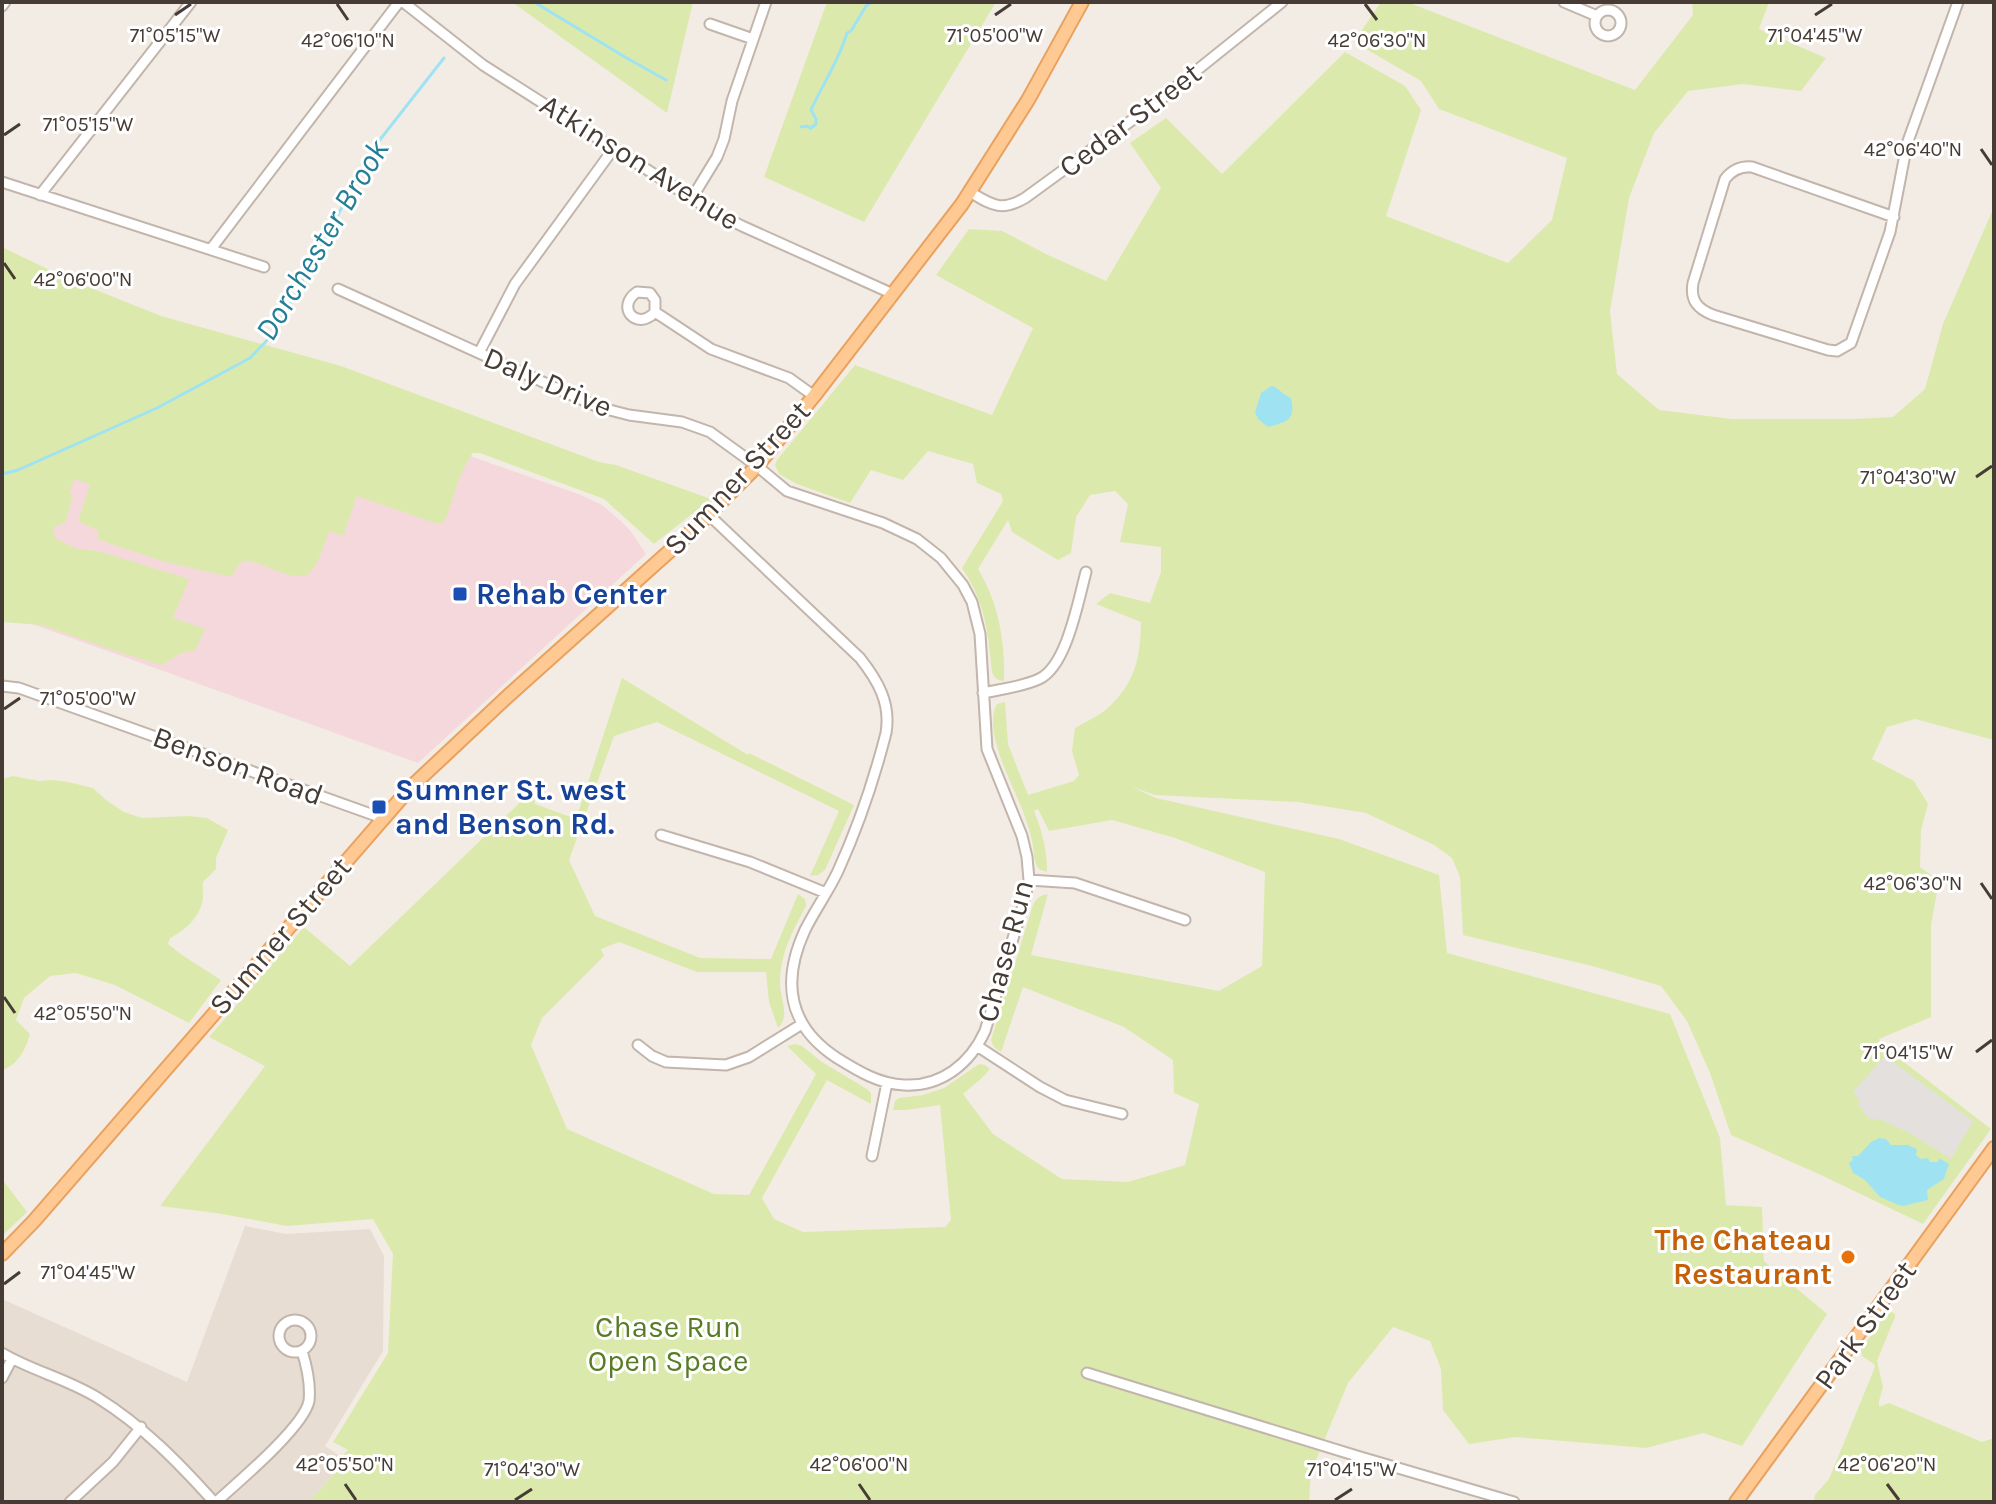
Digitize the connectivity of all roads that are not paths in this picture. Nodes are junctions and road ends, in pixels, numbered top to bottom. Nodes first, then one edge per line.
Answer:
1 (191, 2) edge
2 (401, 2) edge
3 (766, 2) edge
4 (1082, 2) edge
5 (1282, 2) edge
6 (1564, 2) edge
7 (1958, 2) edge
8 (1597, 16) dead end
9 (710, 24) dead end
10 (753, 39) junction
11 (614, 148) junction
12 (2, 182) edge
13 (970, 192) junction
14 (40, 195) junction
15 (692, 198) junction
16 (1894, 217) junction
17 (211, 249) junction
18 (264, 267) dead end
19 (338, 289) dead end
20 (893, 294) junction
21 (655, 312) dead end
22 (479, 353) junction
23 (814, 396) junction
24 (757, 466) junction
25 (709, 515) junction
26 (1086, 572) dead end
27 (2, 686) edge
28 (983, 693) junction
29 (382, 818) junction
30 (661, 835) dead end
31 (1029, 880) junction
32 (826, 893) junction
33 (1185, 920) dead end
34 (802, 1024) junction
35 (638, 1045) dead end
36 (977, 1046) junction
37 (887, 1083) junction
38 (1122, 1114) dead end
39 (1994, 1148) edge
40 (872, 1156) dead end
41 (2, 1254) edge
42 (302, 1351) dead end
43 (2, 1353) edge
44 (12, 1359) junction
45 (1087, 1373) dead end
46 (2, 1378) edge
47 (141, 1427) junction
48 (70, 1502) edge
49 (215, 1502) edge
50 (1514, 1502) edge
51 (1736, 1502) edge

1 - 14 street
2 - 11 street, Atkinson Avenue
2 - 17 street
3 - 10 street
4 - 13 main road, Sumner Street
5 - 13 street, Cedar Street
6 - 8 street
7 - 16 street
9 - 10 street
10 - 15 street
11 - 15 street, Atkinson Avenue
11 - 22 street
12 - 14 street
13 - 20 main road, Sumner Street
14 - 17 street
15 - 20 street, Atkinson Avenue
16 - 16 street
17 - 18 street
19 - 22 street, Daly Drive
20 - 23 main road, Sumner Street
21 - 23 street
22 - 24 street, Daly Drive
23 - 24 main road, Sumner Street
24 - 25 main road, Sumner Street
24 - 28 street, Chase Run
25 - 29 main road, Sumner Street
25 - 32 street, Chase Run
26 - 28 street
27 - 29 street, Benson Road
28 - 31 street, Chase Run
29 - 41 main road, Sumner Street
30 - 32 street
31 - 33 street
31 - 36 street, Chase Run
32 - 34 street, Chase Run
34 - 35 street
34 - 37 street, Chase Run
36 - 37 street, Chase Run
36 - 38 street
37 - 40 street
39 - 51 main road, Park Street
42 - 49 street
43 - 44 street
44 - 46 street
44 - 47 street
45 - 50 street
47 - 48 street
47 - 49 street

